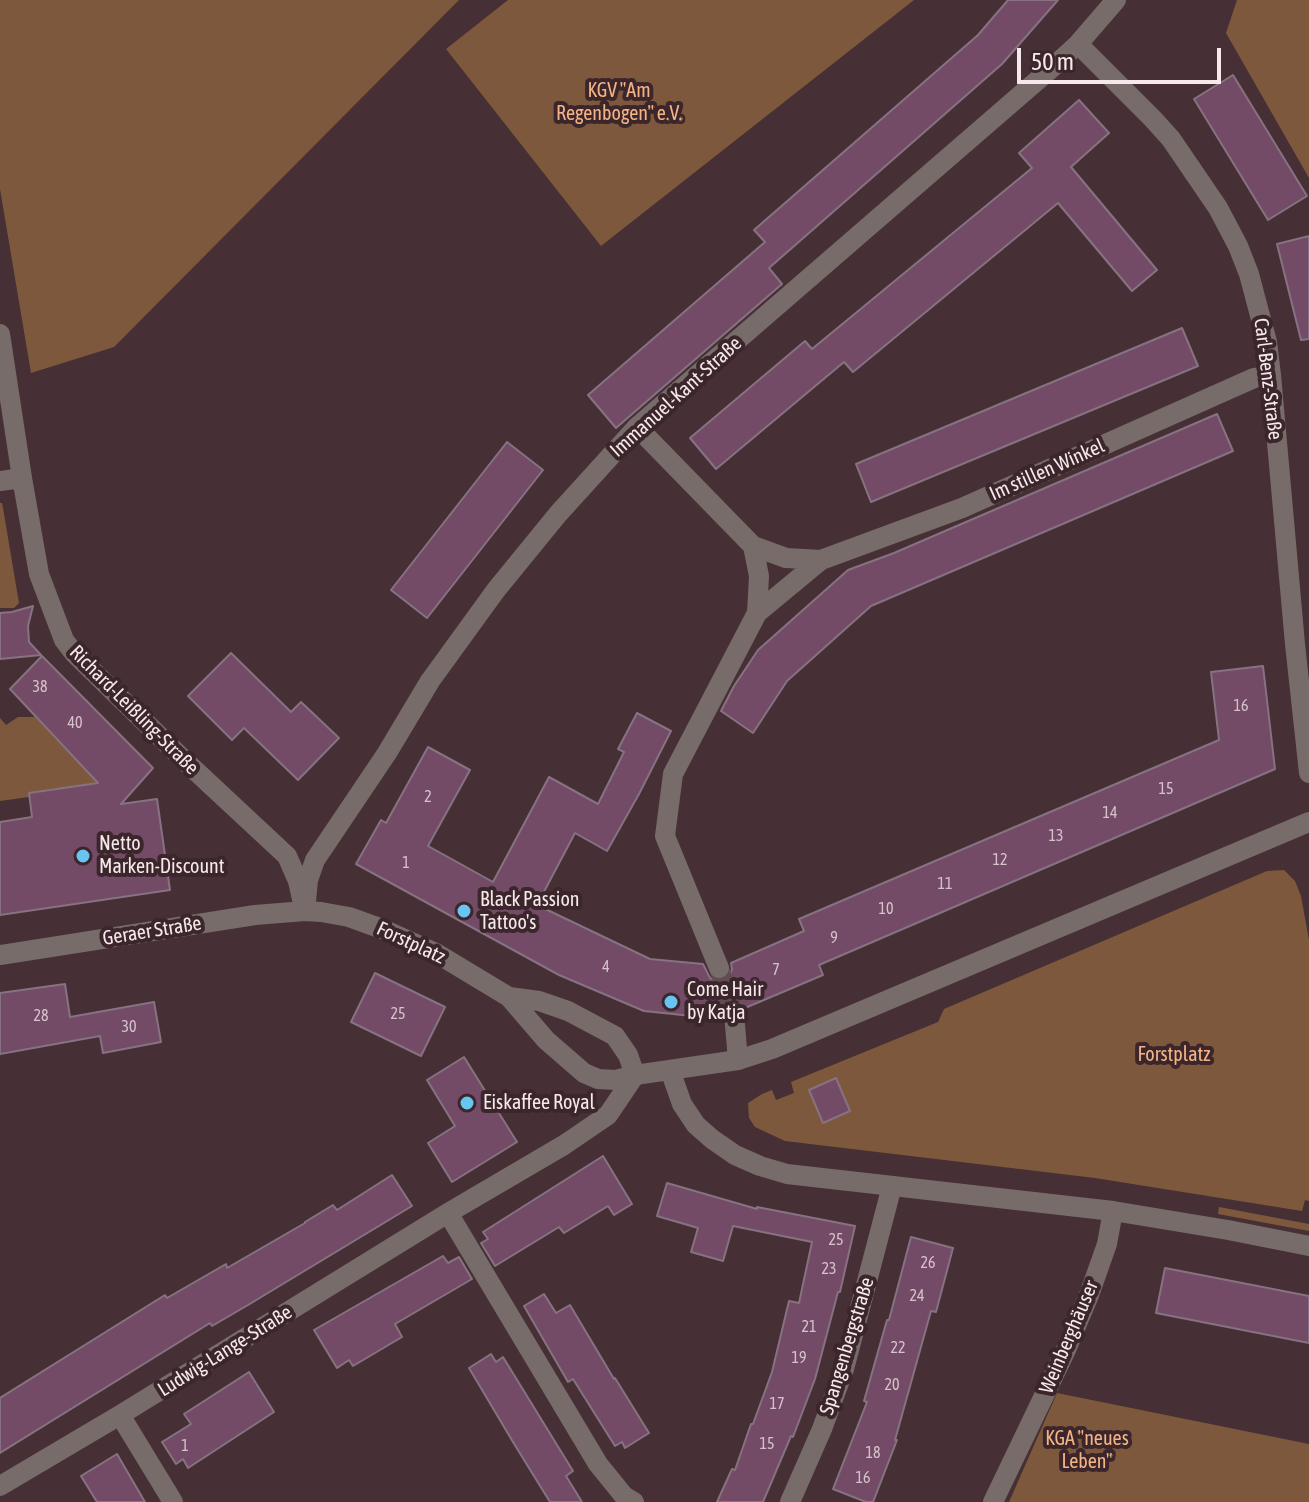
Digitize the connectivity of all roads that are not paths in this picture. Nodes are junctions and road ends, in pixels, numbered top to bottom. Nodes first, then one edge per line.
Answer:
1 (1116, 0) edge
2 (1078, 44) junction
3 (0, 334) edge
4 (1271, 375) junction
5 (637, 427) junction
6 (22, 478) junction
7 (0, 481) edge
8 (753, 546) junction
9 (821, 560) junction
10 (757, 613) junction
11 (1309, 773) edge
12 (1309, 822) edge
13 (305, 911) junction
14 (0, 955) edge
15 (719, 968) tunnel mouth
16 (509, 997) junction
17 (734, 1014) tunnel mouth
18 (738, 1060) junction
19 (670, 1070) junction
20 (635, 1075) junction
21 (892, 1186) junction
22 (1113, 1211) junction
23 (448, 1213) junction
24 (1309, 1246) edge
25 (120, 1415) junction
26 (0, 1486) edge
27 (173, 1502) edge
28 (634, 1502) edge
29 (790, 1502) edge
30 (993, 1502) edge

1 - 2 street, Immanuel-Kant-Straße
2 - 4 street, Carl-Benz-Straße
2 - 5 street, Immanuel-Kant-Straße
3 - 6 street, Richard-Leißling-Straße
4 - 9 street, Im stillen Winkel
4 - 11 street, Carl-Benz-Straße
5 - 8 street, Im stillen Winkel
5 - 13 street, Immanuel-Kant-Straße
6 - 7 street
6 - 13 street, Richard-Leißling-Straße
8 - 9 street, Im stillen Winkel
8 - 10 street, Im stillen Winkel
9 - 10 street, Im stillen Winkel
10 - 15 street, Im stillen Winkel
12 - 18 street, Forstplatz
13 - 14 street, Geraer Straße
13 - 16 street, Forstplatz
16 - 20 street, Forstplatz
16 - 20 street, Forstplatz
17 - 18 street
18 - 19 street, Forstplatz
19 - 20 street, Forstplatz
19 - 21 street
20 - 23 street, Ludwig-Lange-Straße
21 - 22 street
21 - 29 street, Spangenbergstraße
22 - 24 street
22 - 30 street, Weinberghäuser
23 - 25 street, Ludwig-Lange-Straße
23 - 28 street
25 - 26 street, Ludwig-Lange-Straße
25 - 27 street

